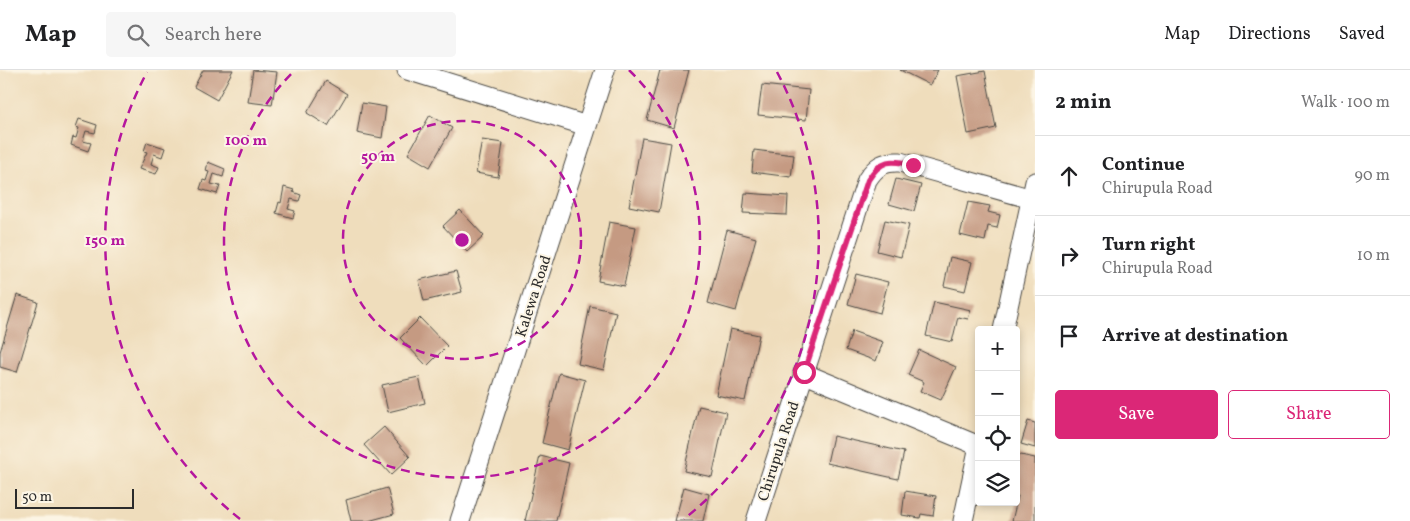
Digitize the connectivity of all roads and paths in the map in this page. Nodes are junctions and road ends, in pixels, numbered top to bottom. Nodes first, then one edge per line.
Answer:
1 (407, 70) edge
2 (605, 70) edge
3 (587, 126) junction
4 (1033, 190) edge
5 (1005, 326) edge
6 (804, 372) junction
7 (975, 444) edge
8 (976, 461) edge
9 (460, 521) edge
10 (756, 521) edge
11 (963, 521) edge

1 - 3 street
2 - 3 street, Kalewa Road
3 - 9 street, Kalewa Road
4 - 5 street
4 - 6 street, Chirupula Road
6 - 7 street
6 - 10 street, Chirupula Road
8 - 11 street

